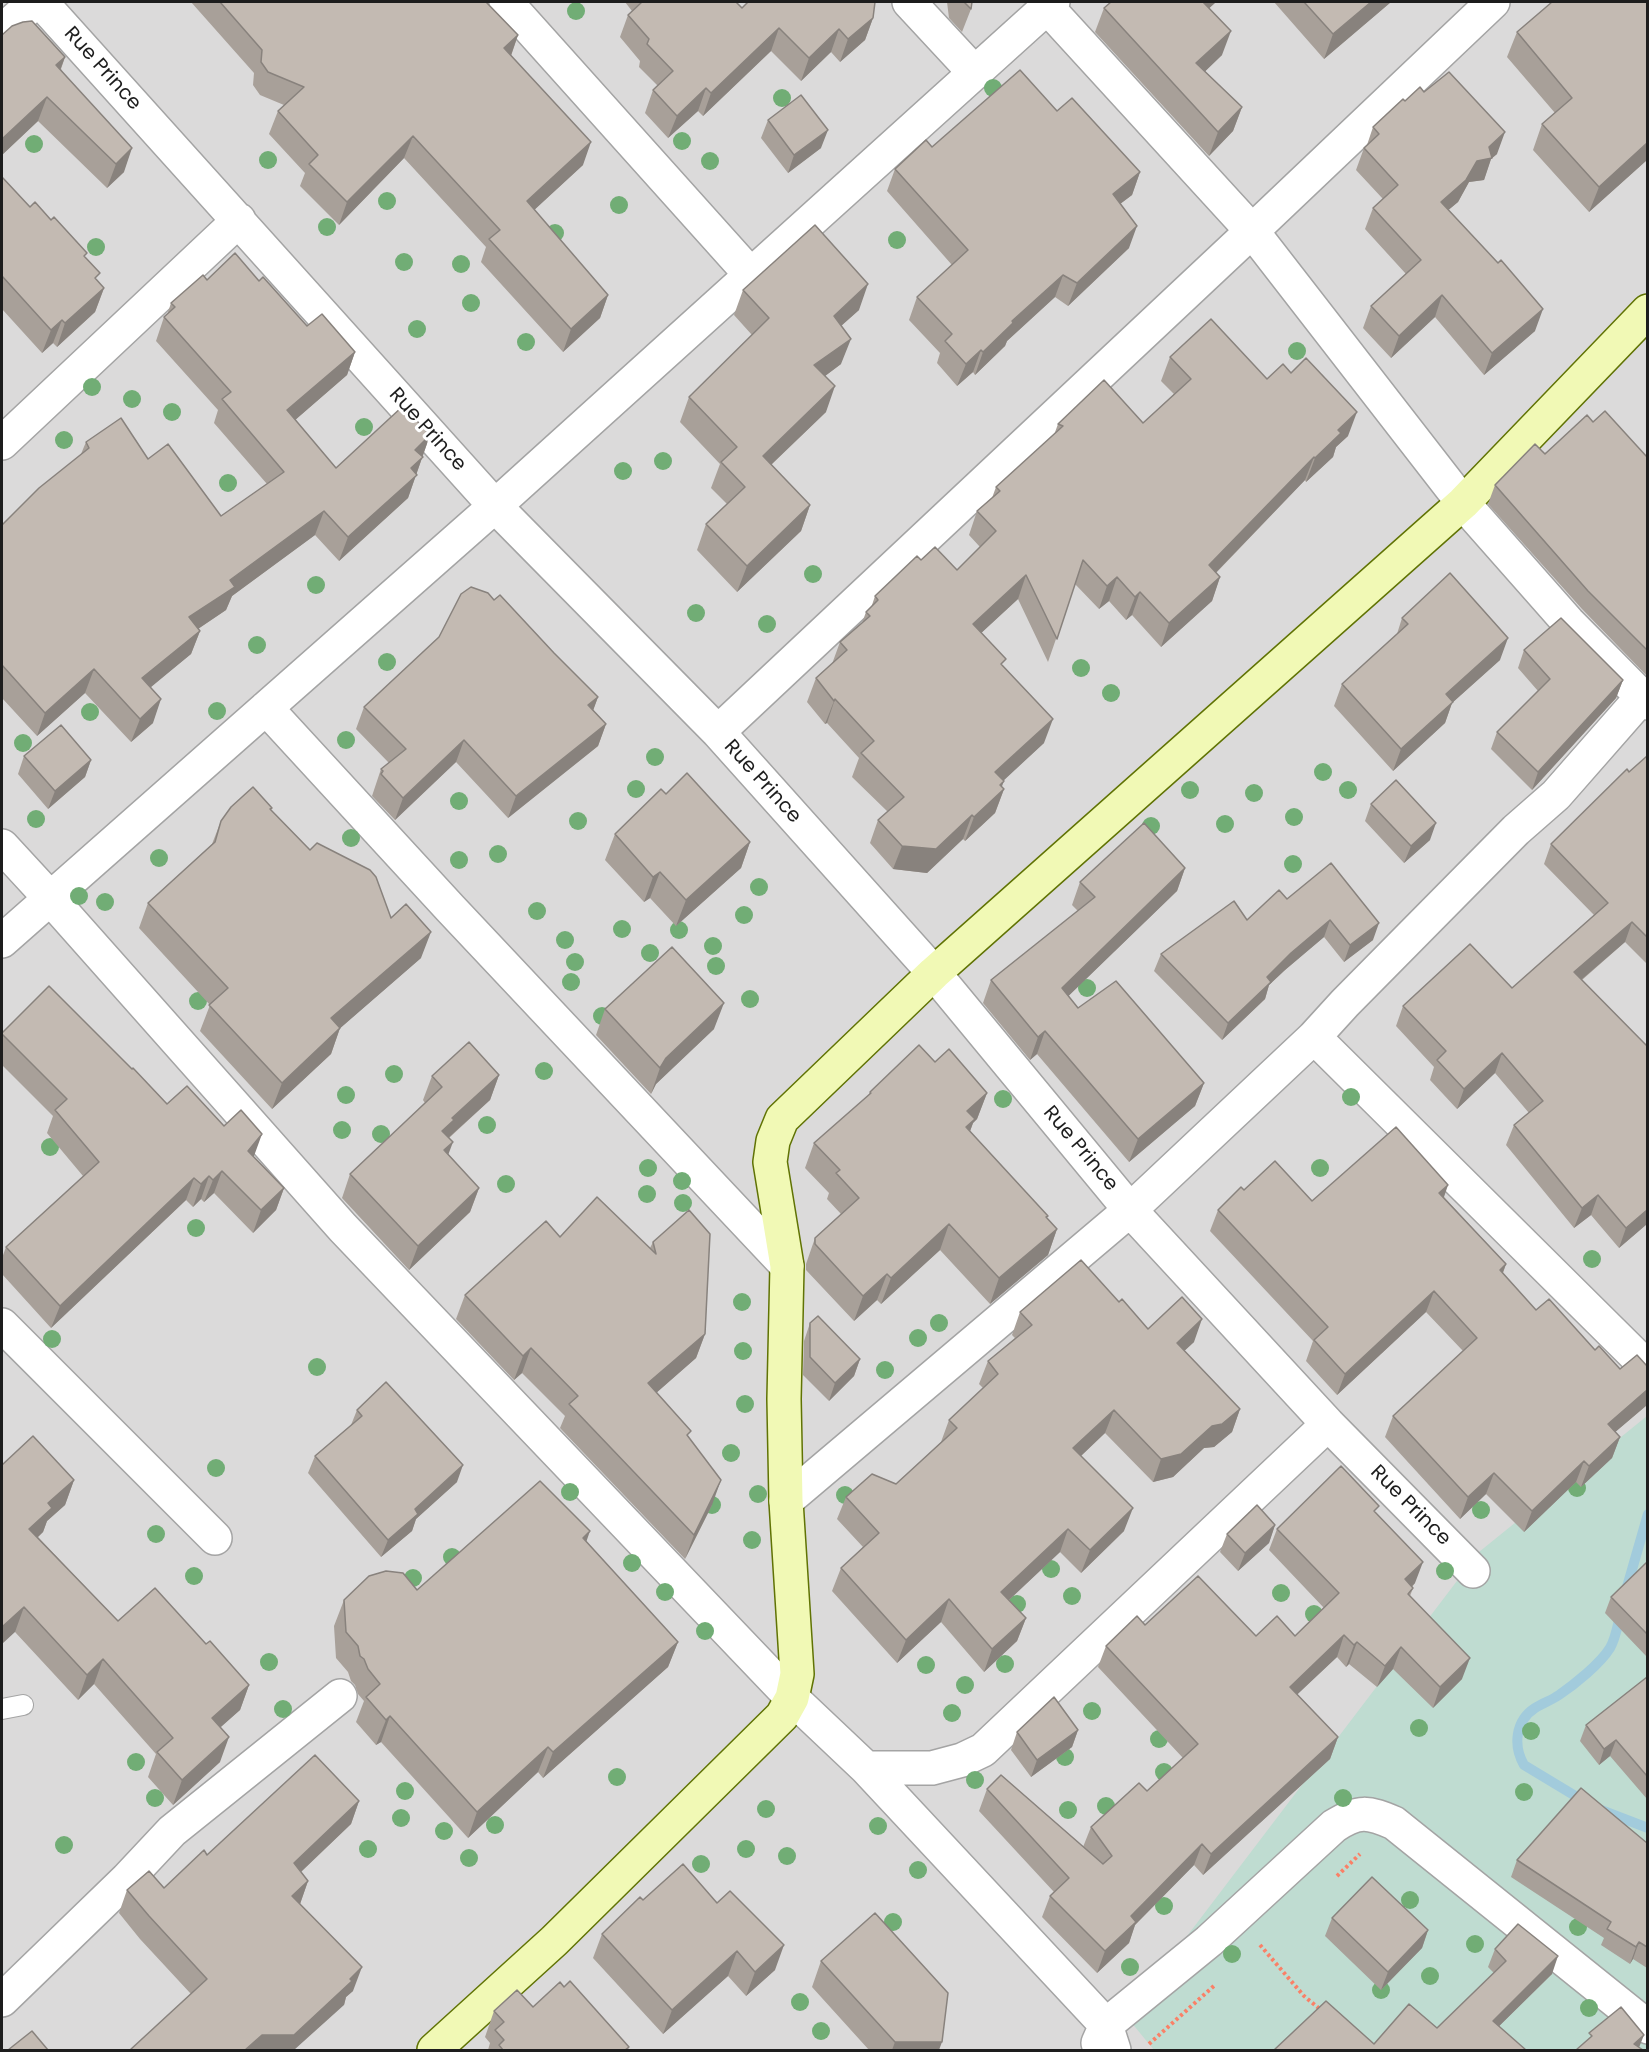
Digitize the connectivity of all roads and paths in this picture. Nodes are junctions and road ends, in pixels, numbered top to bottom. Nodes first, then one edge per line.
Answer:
1 (35, 2) edge
2 (42, 2) edge
3 (506, 2) edge
4 (909, 2) edge
5 (1493, 2) edge
6 (1050, 4) edge
7 (2, 31) edge
8 (974, 72) junction
9 (239, 220) junction
10 (1252, 231) junction
11 (751, 275) junction
12 (1647, 311) edge
13 (2, 443) edge
14 (1463, 503) junction
15 (495, 506) junction
16 (1645, 700) edge
17 (266, 708) junction
18 (717, 732) junction
19 (2, 846) edge
20 (50, 898) junction
21 (2, 941) edge
22 (934, 973) junction
23 (1314, 1037) junction
24 (1130, 1210) junction
25 (787, 1266) junction
26 (2, 1325) edge
27 (1647, 1368) edge
28 (1328, 1424) junction
29 (786, 1501) junction
30 (215, 1538) dead end
31 (1473, 1570) dead end
32 (340, 1696) dead end
33 (792, 1698) junction
34 (23, 1705) dead end
35 (2, 1709) edge
36 (866, 1768) junction
37 (1260, 1945) dead end
38 (2, 2000) edge
39 (1322, 2012) edge
40 (1647, 2027) edge
41 (1105, 2042) edge
42 (434, 2050) edge

1 - 7 street
2 - 9 street, Rue Prince
3 - 11 street
4 - 8 street
5 - 10 street
6 - 8 street
6 - 10 street
8 - 11 street
9 - 13 street
9 - 15 street, Rue Prince
10 - 14 street
10 - 18 street
11 - 15 street
12 - 14 street
14 - 16 street
14 - 22 street
15 - 17 street
15 - 18 street, Rue Prince
16 - 23 street
17 - 20 street
17 - 25 street
18 - 22 street, Rue Prince
19 - 20 street
20 - 21 street
20 - 33 street
22 - 24 street, Rue Prince
22 - 25 street
23 - 24 street
23 - 27 street
24 - 28 street, Rue Prince
24 - 29 street
25 - 29 street
26 - 30 street
28 - 31 street, Rue Prince
28 - 36 street
29 - 33 street
32 - 38 street
33 - 36 street
33 - 42 street
34 - 35 lane
36 - 41 street
37 - 39 path
40 - 41 street

